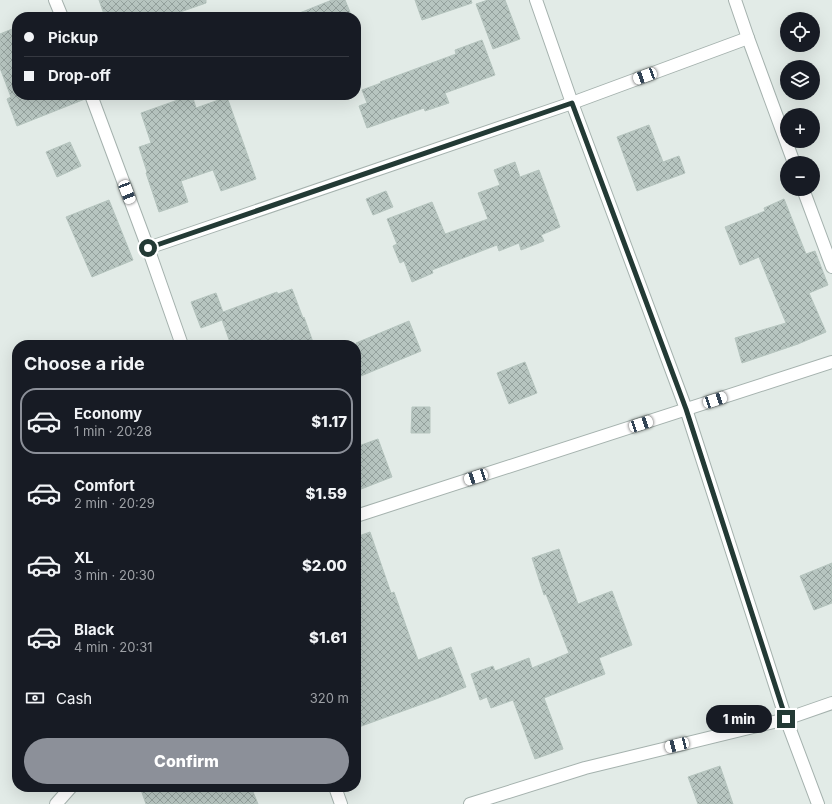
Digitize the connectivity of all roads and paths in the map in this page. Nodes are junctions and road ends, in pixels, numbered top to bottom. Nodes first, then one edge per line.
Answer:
1 (55, 0) edge
2 (536, 0) edge
3 (735, 0) edge
4 (60, 12) edge
5 (748, 38) junction
6 (93, 100) edge
7 (572, 103) junction
8 (791, 156) edge
9 (806, 196) edge
10 (148, 248) junction
11 (832, 267) edge
12 (180, 340) edge
13 (832, 362) edge
14 (686, 409) junction
15 (361, 514) edge
16 (832, 703) edge
17 (786, 719) junction
18 (67, 792) edge
19 (337, 792) edge
20 (56, 804) edge
21 (341, 804) edge
22 (470, 804) edge
23 (818, 804) edge

1 - 4 street
2 - 7 street
3 - 5 street
5 - 7 street
5 - 8 street
6 - 10 street
7 - 10 street
7 - 14 street
9 - 11 street
10 - 12 street
13 - 14 street
14 - 15 street
14 - 17 street
16 - 17 street
17 - 22 street
17 - 23 street
18 - 20 street
19 - 21 street

